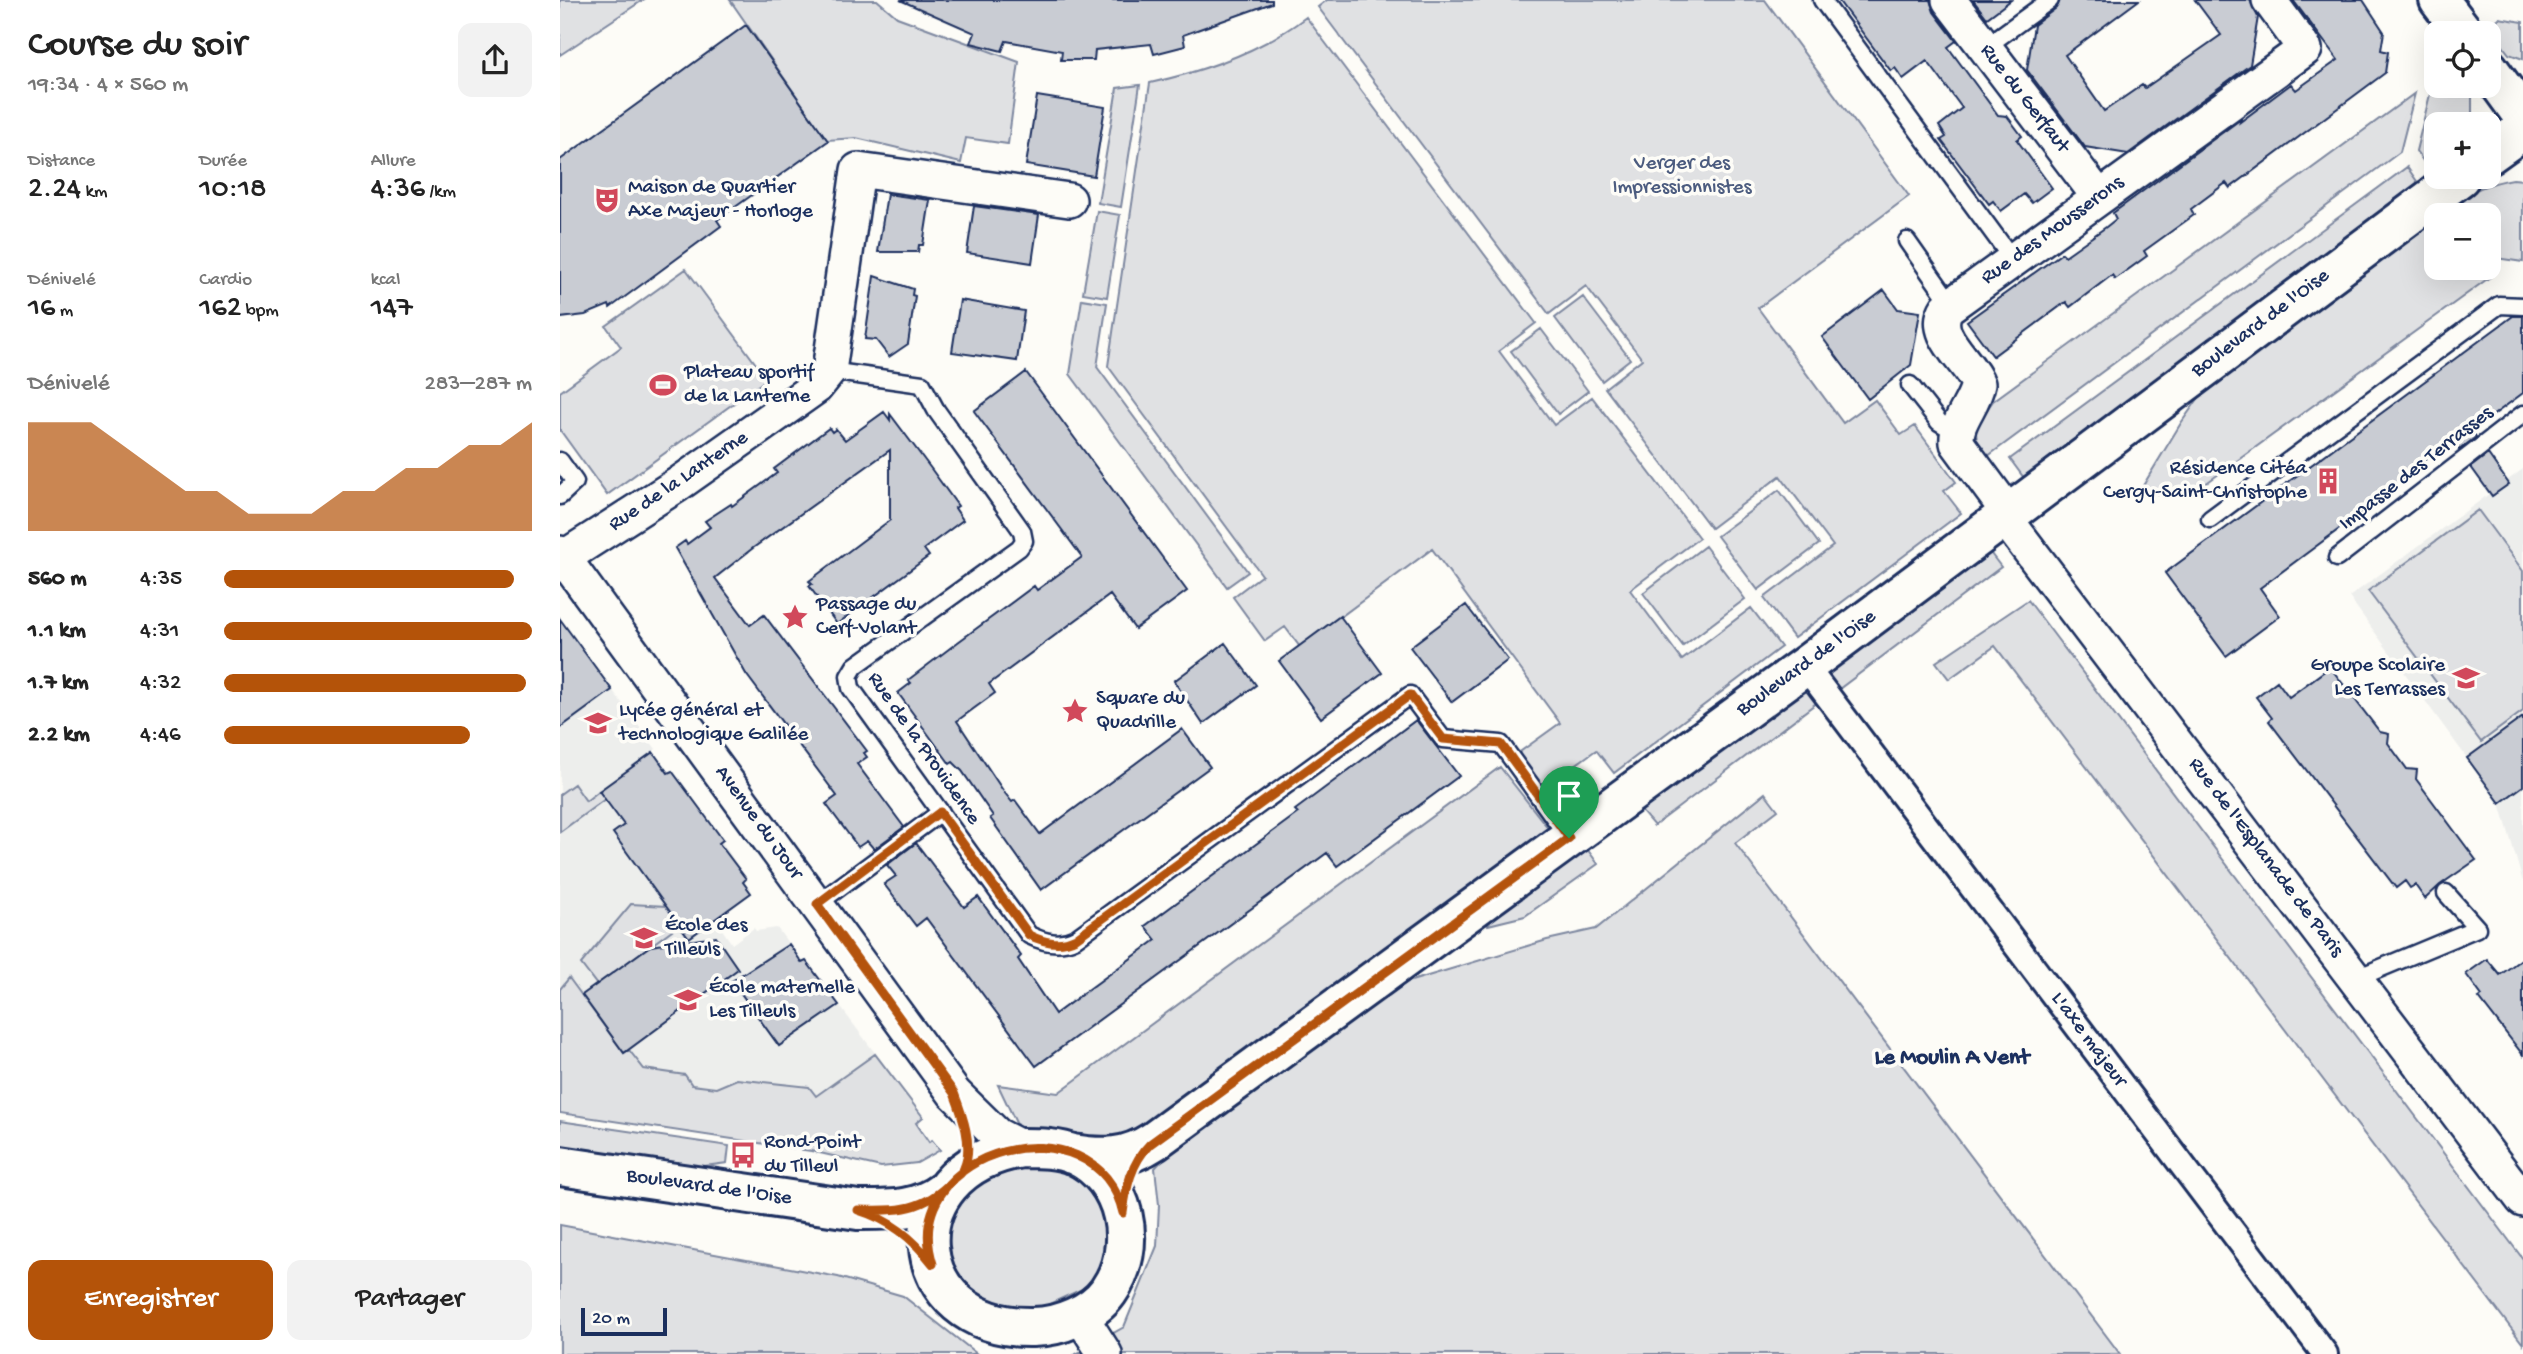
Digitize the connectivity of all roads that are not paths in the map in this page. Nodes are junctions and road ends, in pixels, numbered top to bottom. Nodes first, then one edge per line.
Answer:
1 (1822, 0) edge
2 (1949, 0) edge
3 (2050, 0) edge
4 (2269, 0) edge
5 (2440, 0) edge
6 (2455, 21) edge
7 (1984, 48) junction
8 (2501, 86) edge
9 (2523, 116) edge
10 (2523, 130) edge
11 (2501, 146) edge
12 (2444, 189) edge
13 (2099, 197) junction
14 (1069, 200) dead end
15 (1907, 241) dead end
16 (2013, 260) junction
17 (1952, 305) junction
18 (2523, 306) edge
19 (829, 371) junction
20 (1910, 385) dead end
21 (2523, 414) edge
22 (1957, 433) junction
23 (560, 461) edge
24 (560, 496) edge
25 (2008, 516) junction
26 (2210, 519) dead end
27 (562, 556) edge
28 (2337, 558) dead end
29 (1805, 666) junction
30 (940, 812) junction
31 (1569, 838) junction
32 (2446, 893) dead end
33 (817, 904) junction
34 (2357, 978) junction
35 (954, 1093) junction
36 (1150, 1144) junction
37 (1022, 1148) junction
38 (1072, 1154) junction
39 (560, 1166) edge
40 (954, 1180) junction
41 (2523, 1200) edge
42 (858, 1210) junction
43 (1123, 1213) junction
44 (933, 1264) junction
45 (1080, 1314) junction
46 (1105, 1354) edge
47 (2325, 1354) edge

1 - 16 lane
2 - 7 street, Rue du Gerfaut
3 - 7 lane
4 - 13 street, Rue des Mousserons
5 - 6 main road
7 - 13 street, Rue du Gerfaut
8 - 9 main road
10 - 11 main road
12 - 25 main road, Boulevard de l'Oise
13 - 16 street, Rue des Mousserons
14 - 19 street
15 - 17 lane
16 - 17 street, Rue des Mousserons
17 - 22 street
18 - 26 lane
19 - 27 street, Rue de la Lanterne
19 - 30 lane, Rue de la Providence
20 - 22 lane
21 - 28 lane, Impasse des Terrasses
22 - 25 street
23 - 24 lane
25 - 29 main road, Boulevard de l'Oise
25 - 34 street, Rue de l'Esplanade de Paris
27 - 33 street, Avenue du Jour
29 - 31 main road, Boulevard de l'Oise
29 - 47 street, L'axe majeur
30 - 31 lane, Rue de la Providence
30 - 33 lane
31 - 36 main road, Boulevard de l'Oise
32 - 34 lane
33 - 35 street, Avenue du Jour
34 - 41 street, Rue de l'Esplanade de Paris
35 - 37 street, Avenue du Jour
35 - 40 street, Avenue du Jour
36 - 38 main road, Boulevard de l'Oise
36 - 43 main road, Boulevard de l'Oise
37 - 38 main road
37 - 40 main road
38 - 43 main road
39 - 42 main road, Boulevard de l'Oise
40 - 42 main road, Boulevard de l'Oise
40 - 44 main road
42 - 44 main road, Boulevard de l'Oise
43 - 45 main road
44 - 45 main road
45 - 46 street

